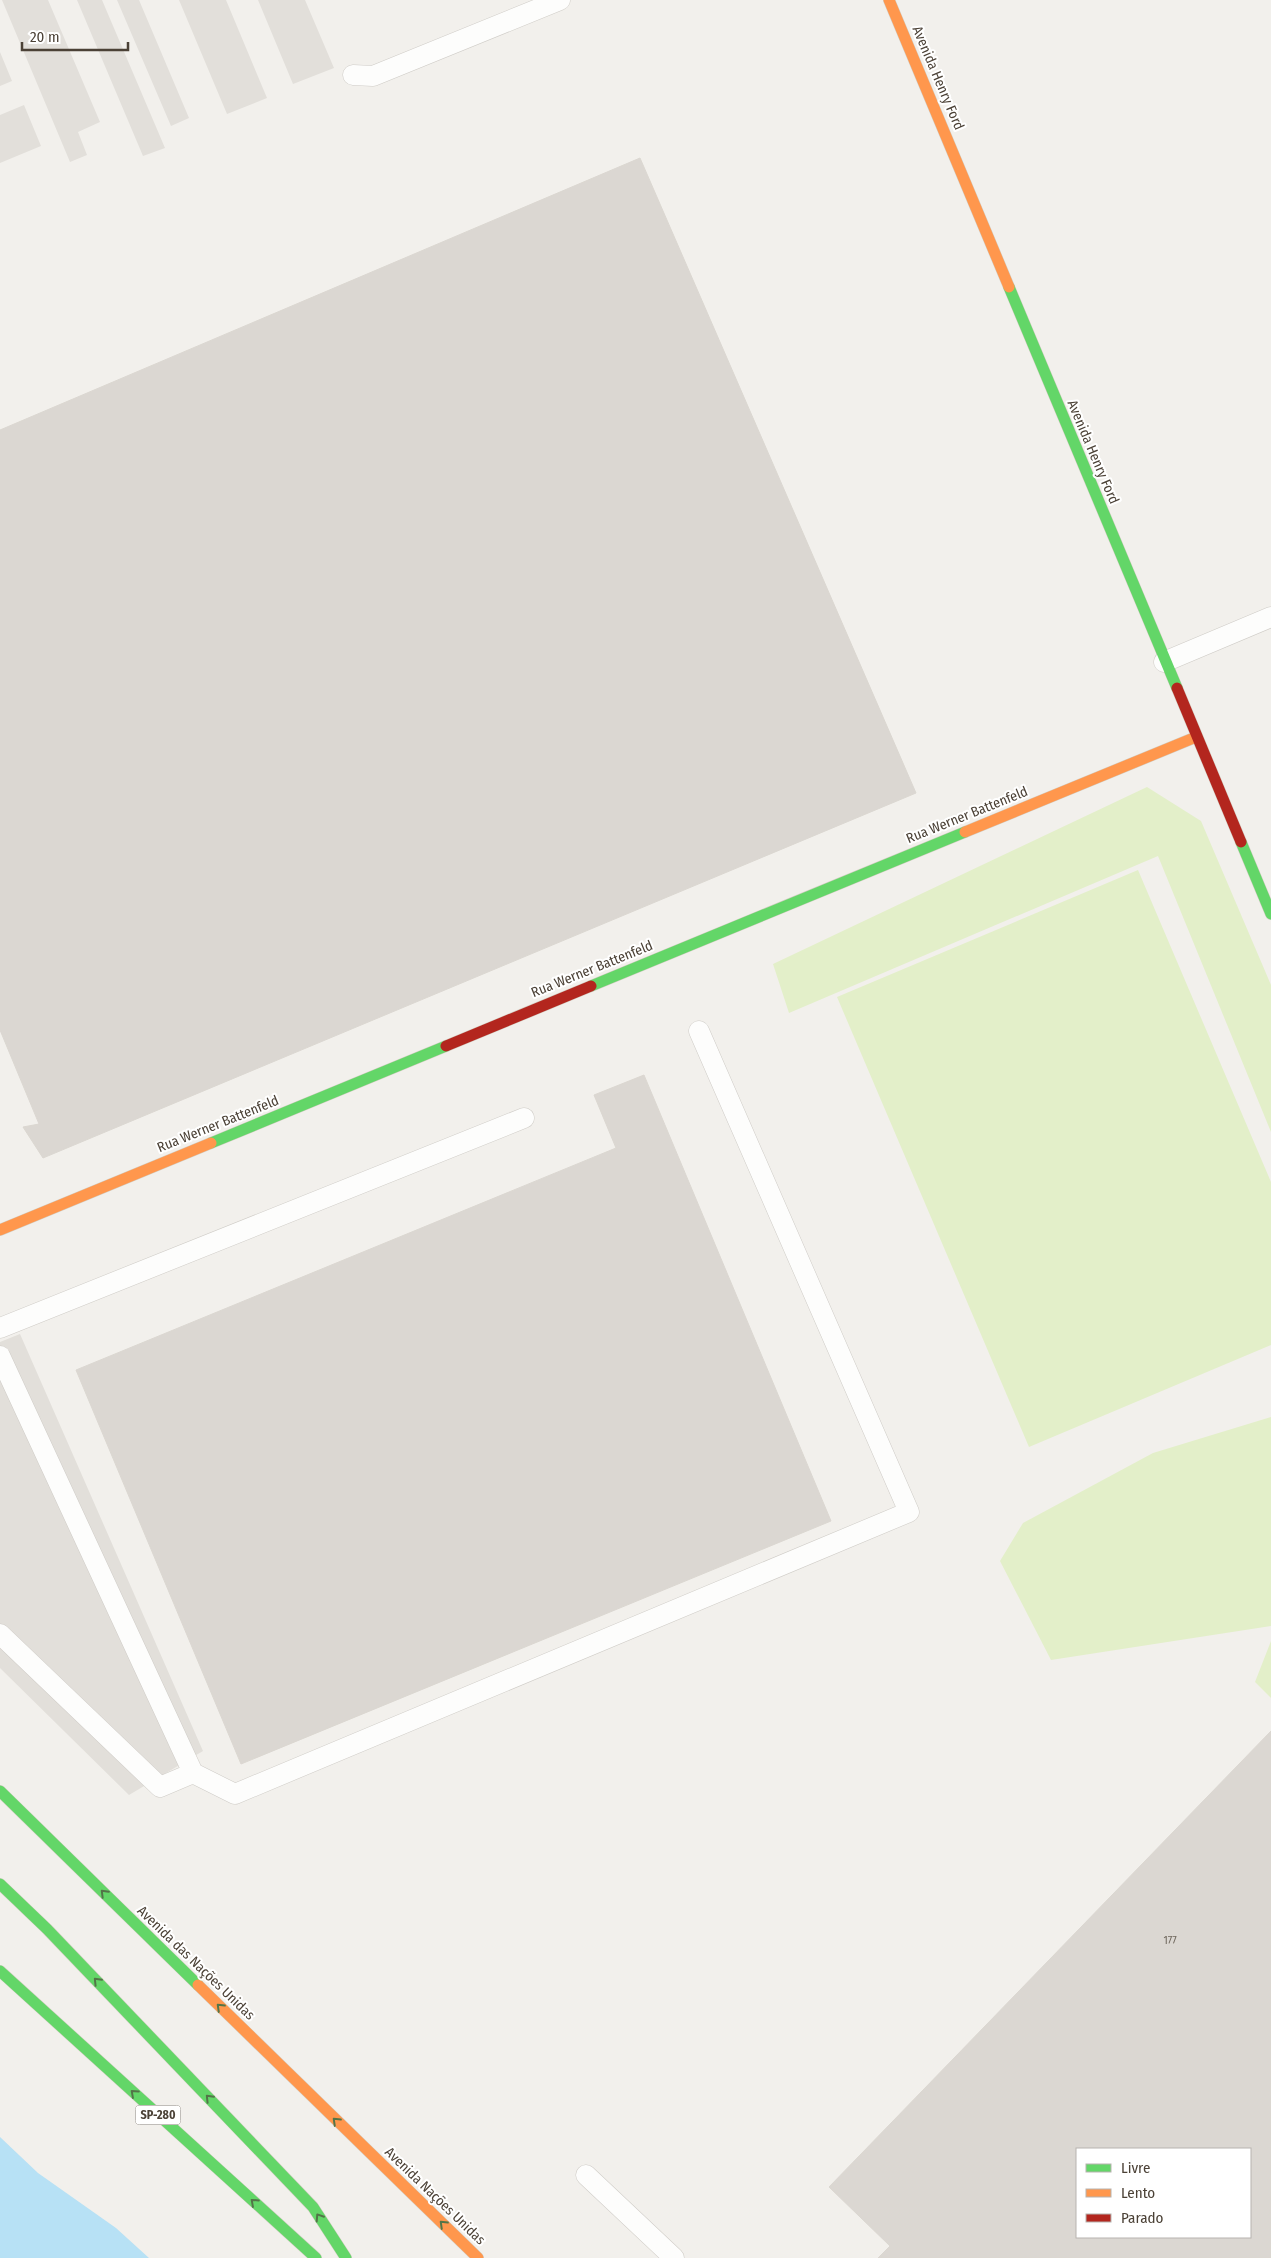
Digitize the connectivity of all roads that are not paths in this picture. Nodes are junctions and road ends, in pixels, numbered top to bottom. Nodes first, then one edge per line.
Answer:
1 (560, 0) edge
2 (890, 0) edge
3 (353, 75) dead end
4 (1271, 617) edge
5 (1164, 662) junction
6 (1196, 737) junction
7 (1271, 914) edge
8 (699, 1031) dead end
9 (524, 1118) dead end
10 (0, 1230) edge
11 (0, 1328) edge
12 (0, 1356) edge
13 (0, 1634) edge
14 (193, 1772) junction
15 (0, 1791) edge
16 (0, 1884) edge
17 (0, 1971) edge
18 (371, 2155) joint
19 (586, 2175) dead end
20 (316, 2258) edge
21 (346, 2258) edge
22 (478, 2258) edge
23 (674, 2258) edge

1 - 3 lane
2 - 5 main road, Avenida Henry Ford
4 - 5 lane
5 - 6 main road, Avenida Henry Ford
6 - 7 main road, Avenida Henry Ford
6 - 10 main road, Rua Werner Battenfeld
8 - 14 lane
9 - 11 lane
12 - 14 lane
13 - 14 lane
18 -> 15 main road, Avenida das Nações Unidas
21 -> 16 main road
20 -> 17 main road, SP-280
22 -> 18 main road, Avenida Nações Unidas
19 - 23 lane

